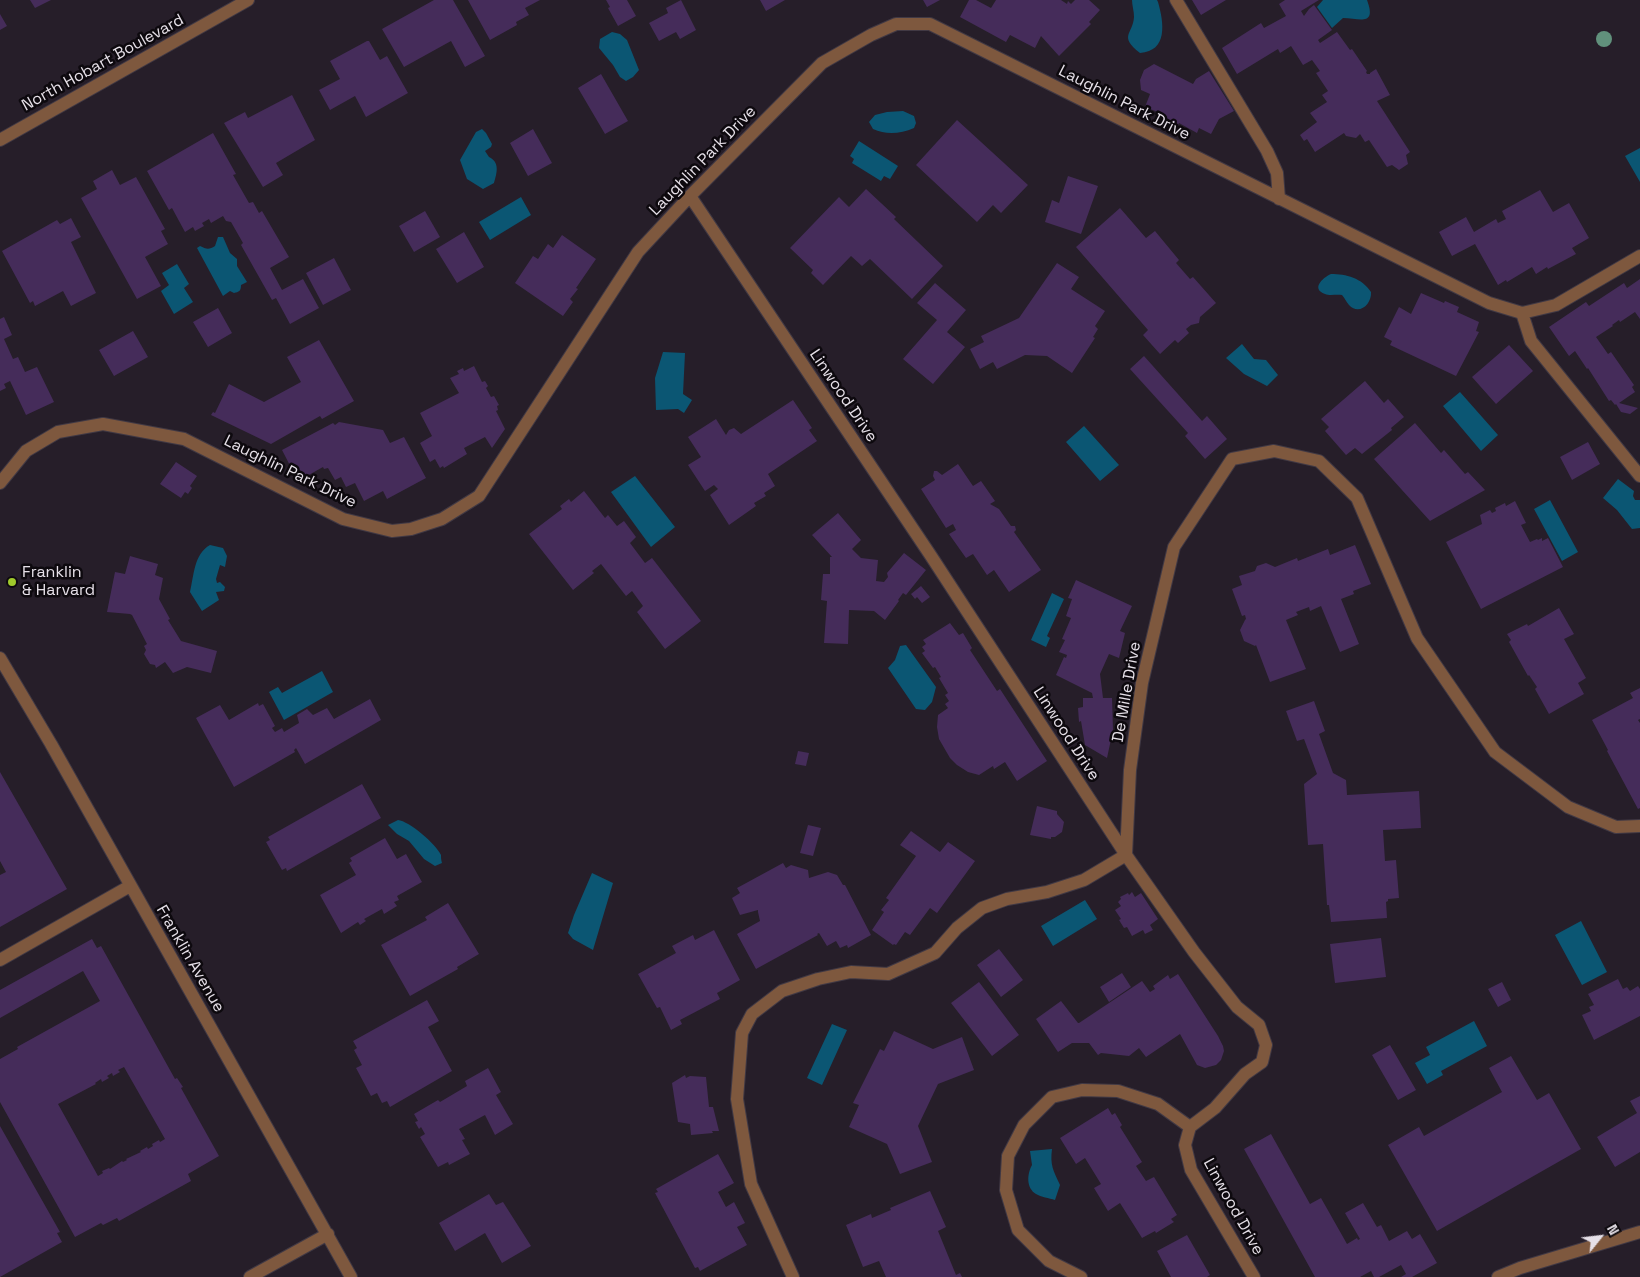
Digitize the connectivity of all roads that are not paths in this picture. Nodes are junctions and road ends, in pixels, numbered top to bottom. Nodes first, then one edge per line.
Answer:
1 (248, 0) edge
2 (1176, 0) edge
3 (0, 140) edge
4 (690, 196) junction
5 (1279, 199) junction
6 (1640, 256) edge
7 (1522, 314) junction
8 (1640, 476) edge
9 (0, 483) edge
10 (0, 658) edge
11 (1640, 826) edge
12 (1126, 855) junction
13 (130, 886) junction
14 (0, 960) edge
15 (1190, 1127) junction
16 (1640, 1232) edge
17 (328, 1234) junction
18 (250, 1277) edge
19 (350, 1277) edge
20 (793, 1277) edge
21 (1080, 1277) edge
22 (1254, 1277) edge
23 (1498, 1277) edge

1 - 3 street, North Hobart Boulevard
2 - 5 street
4 - 5 street, Laughlin Park Drive
4 - 9 street, Laughlin Park Drive
4 - 12 street, Linwood Drive
5 - 7 street, Laughlin Park Drive
6 - 7 street
7 - 8 street
10 - 13 street, Franklin Avenue
11 - 12 street, De Mille Drive
12 - 15 street, Linwood Drive
12 - 20 street
13 - 14 street
13 - 17 street, Franklin Avenue
15 - 21 street
15 - 22 street, Linwood Drive
16 - 23 street
17 - 18 street
17 - 19 street, Franklin Avenue

